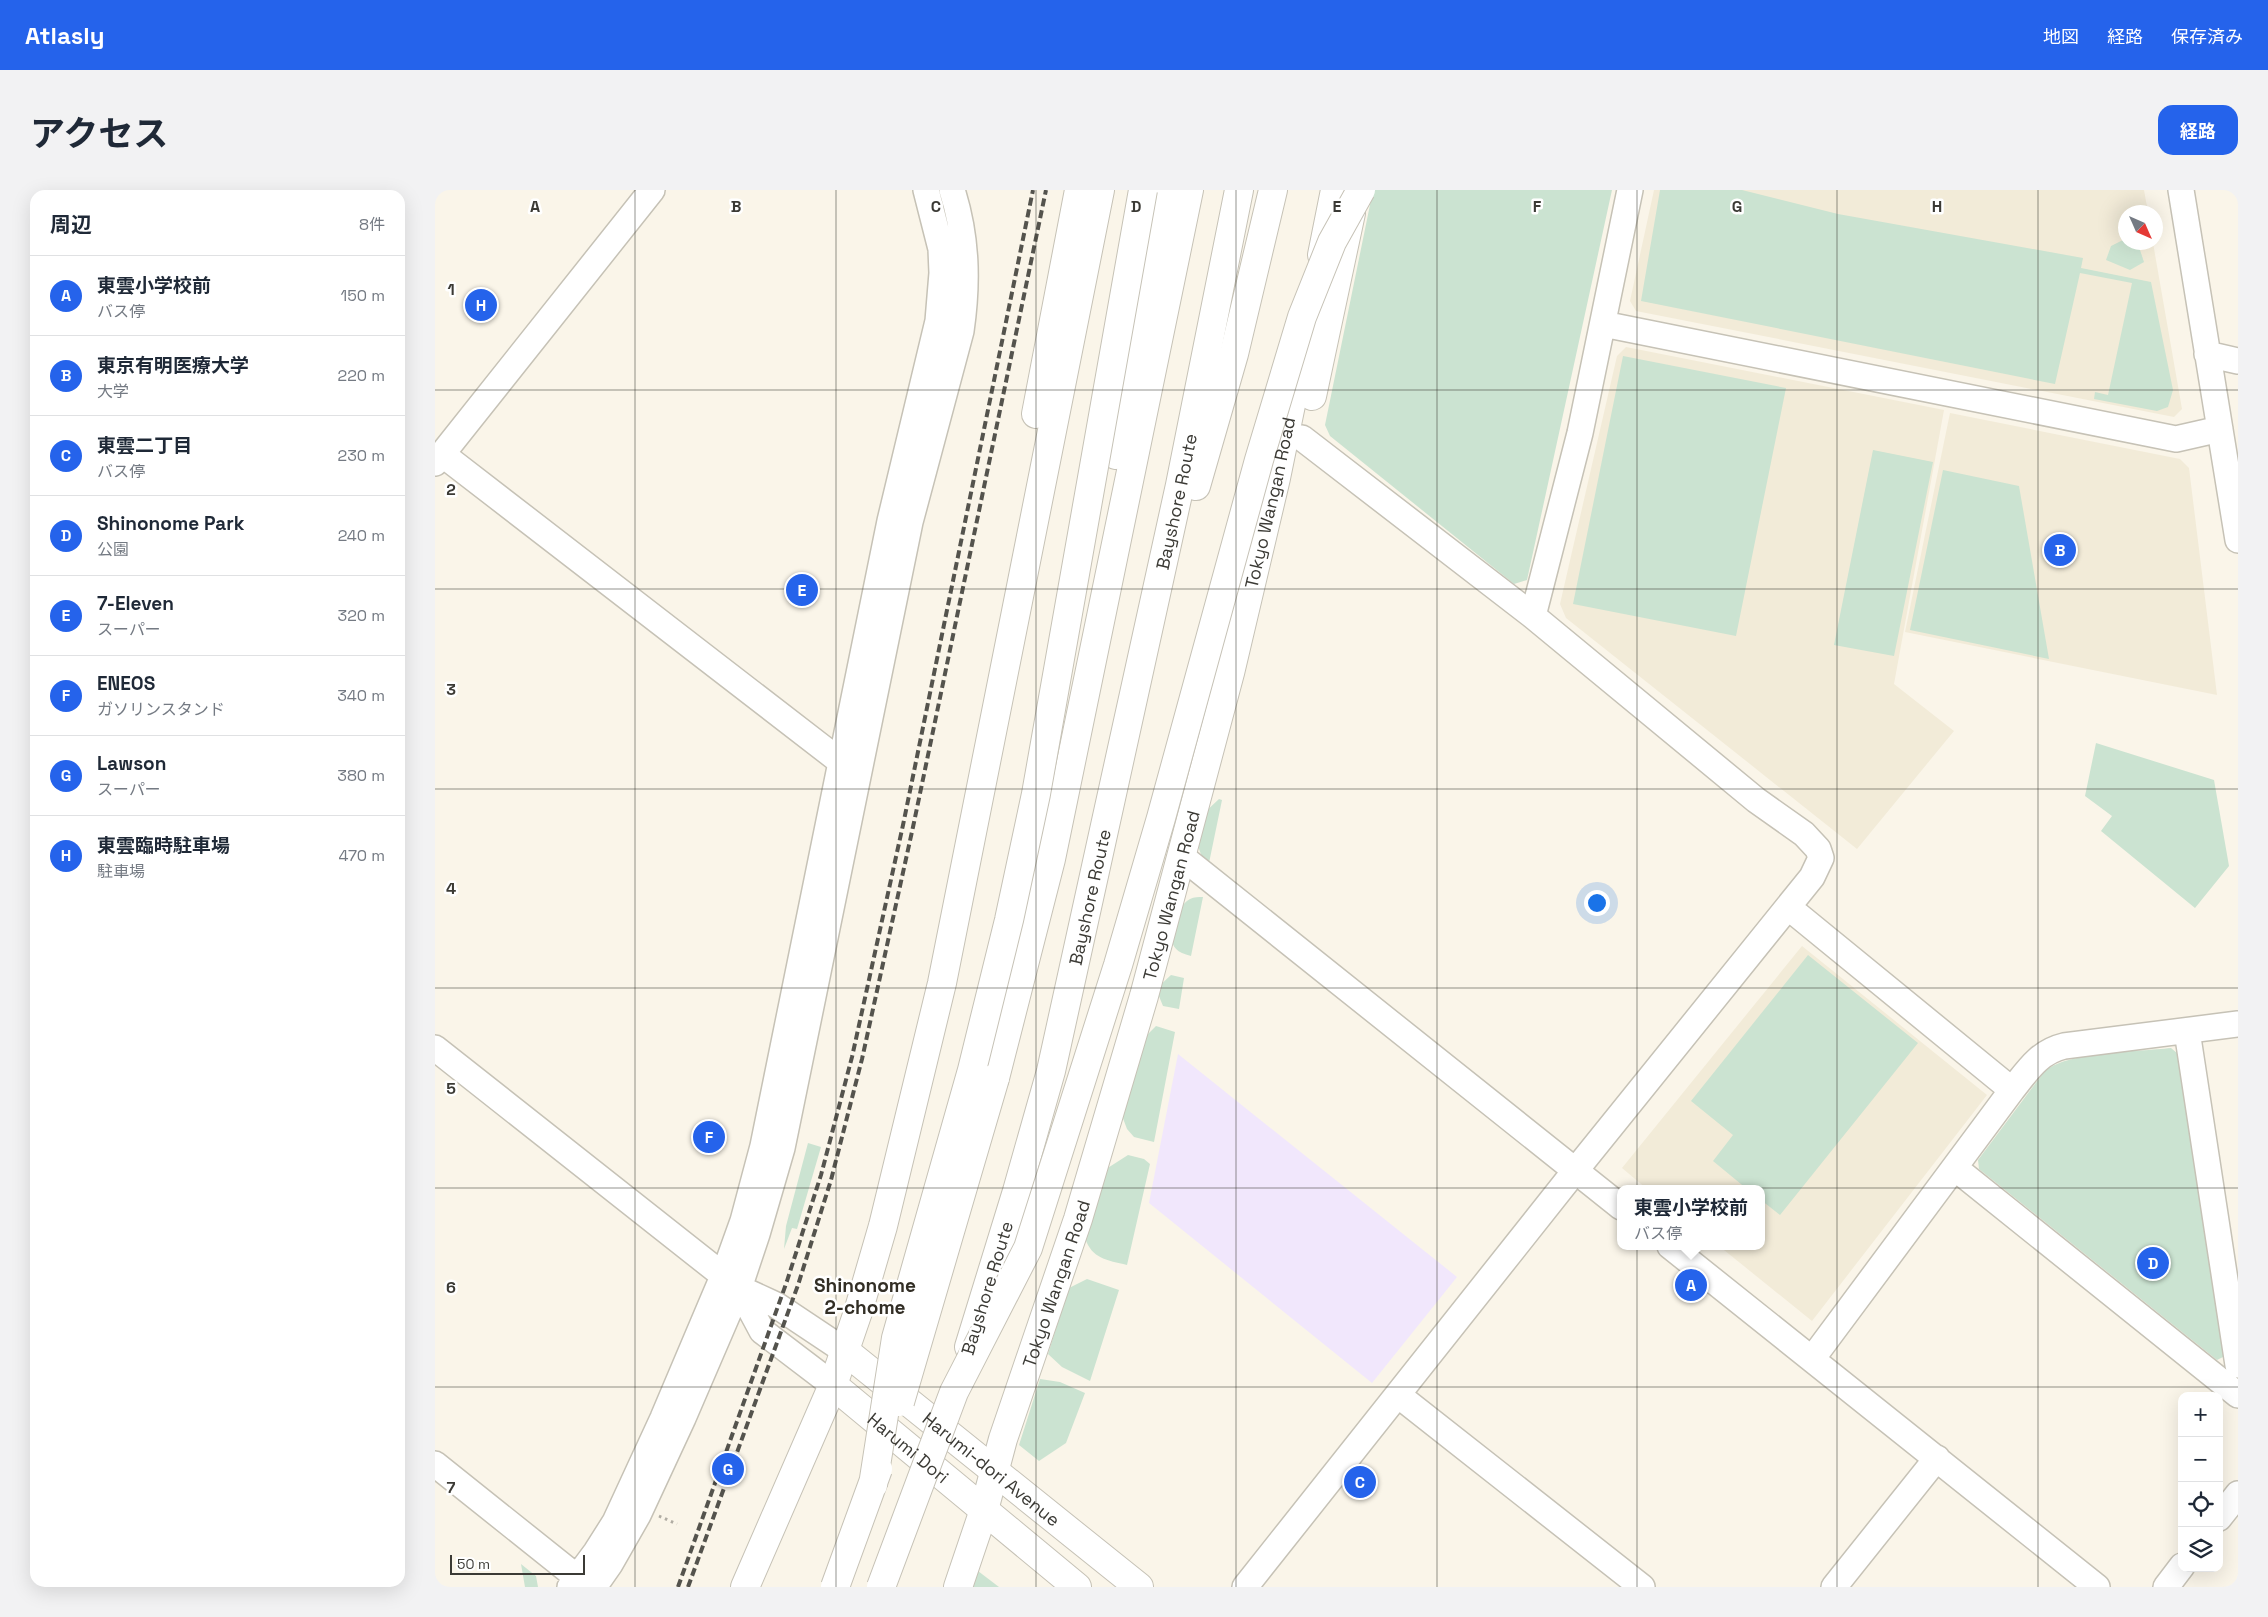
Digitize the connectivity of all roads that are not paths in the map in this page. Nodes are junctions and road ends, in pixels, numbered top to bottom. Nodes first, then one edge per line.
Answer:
1 (652, 190) edge
2 (926, 190) edge
3 (952, 190) edge
4 (1079, 190) edge
5 (1100, 190) edge
6 (1143, 190) edge
7 (1166, 190) edge
8 (1189, 190) edge
9 (1239, 190) edge
10 (1273, 190) edge
11 (1335, 190) edge
12 (1356, 190) edge
13 (1361, 190) edge
14 (1630, 190) edge
15 (2181, 190) edge
16 (1603, 324) junction
17 (2207, 354) junction
18 (2238, 361) edge
19 (2220, 429) junction
20 (1302, 438) junction
21 (439, 459) edge
22 (2238, 540) edge
23 (1019, 597) junction
24 (1533, 616) junction
25 (1230, 673) junction
26 (841, 762) junction
27 (1181, 856) junction
28 (1051, 858) junction
29 (1096, 871) junction
30 (1788, 906) junction
31 (2238, 1024) edge
32 (2187, 1031) junction
33 (435, 1048) edge
34 (2012, 1090) junction
35 (1955, 1168) junction
36 (1575, 1171) junction
37 (1617, 1204) edge
38 (1675, 1250) edge
39 (731, 1281) junction
40 (845, 1350) junction
41 (1812, 1359) junction
42 (2238, 1365) edge
43 (833, 1385) junction
44 (954, 1392) junction
45 (1398, 1395) junction
46 (2238, 1395) edge
47 (1937, 1458) junction
48 (435, 1464) edge
49 (994, 1473) junction
50 (873, 1485) junction
51 (2238, 1494) edge
52 (984, 1510) junction
53 (2223, 1513) edge
54 (2178, 1571) edge
55 (583, 1585) edge
56 (745, 1587) edge
57 (835, 1587) edge
58 (881, 1587) edge
59 (958, 1587) edge
60 (1077, 1587) edge
61 (1139, 1587) edge
62 (1245, 1587) edge
63 (1642, 1587) edge
64 (1834, 1587) edge
65 (2097, 1587) edge
66 (2165, 1587) edge

1 - 21 street
2 - 26 street
3 - 39 street
4 - 23 main road
5 - 23 main road
6 - 50 main road, bridge
7 - 28 main road
8 - 28 main road
9 - 29 main road, Bayshore Route
10 - 29 main road
11 - 25 main road, Tokyo Wangan Road
12 - 20 main road
13 - 44 main road, bridge
14 - 16 street
15 - 17 street
16 - 19 street
16 - 24 street
17 - 18 street
17 - 19 street
19 - 22 street
20 - 24 street
20 - 25 main road
21 - 26 street
23 - 40 main road
24 - 30 street
25 - 27 main road, Tokyo Wangan Road
26 - 39 street
27 - 36 street
27 - 49 main road, Tokyo Wangan Road
28 - 50 main road, bridge
29 - 44 main road, Bayshore Route, bridge
30 - 34 street
30 - 36 street
31 - 32 street
32 - 34 street
32 - 42 street
33 - 39 street
34 - 35 street
35 - 41 street
35 - 46 street
36 - 37 street
36 - 45 street
38 - 41 street
39 - 40 street
39 - 43 street
39 - 55 street
40 - 43 main road
40 - 49 main road, Harumi-dori Avenue
41 - 47 street
43 - 52 main road, Harumi Dori
43 - 56 main road
44 - 58 main road, Bayshore Route, bridge
45 - 62 street
45 - 63 street
47 - 64 street
47 - 65 street
48 - 55 street
49 - 52 main road, Tokyo Wangan Road
49 - 61 main road, Harumi-dori Avenue
50 - 57 main road, bridge
51 - 53 street
52 - 59 main road, Tokyo Wangan Road
52 - 60 main road, Harumi-dori Avenue
54 - 66 street

